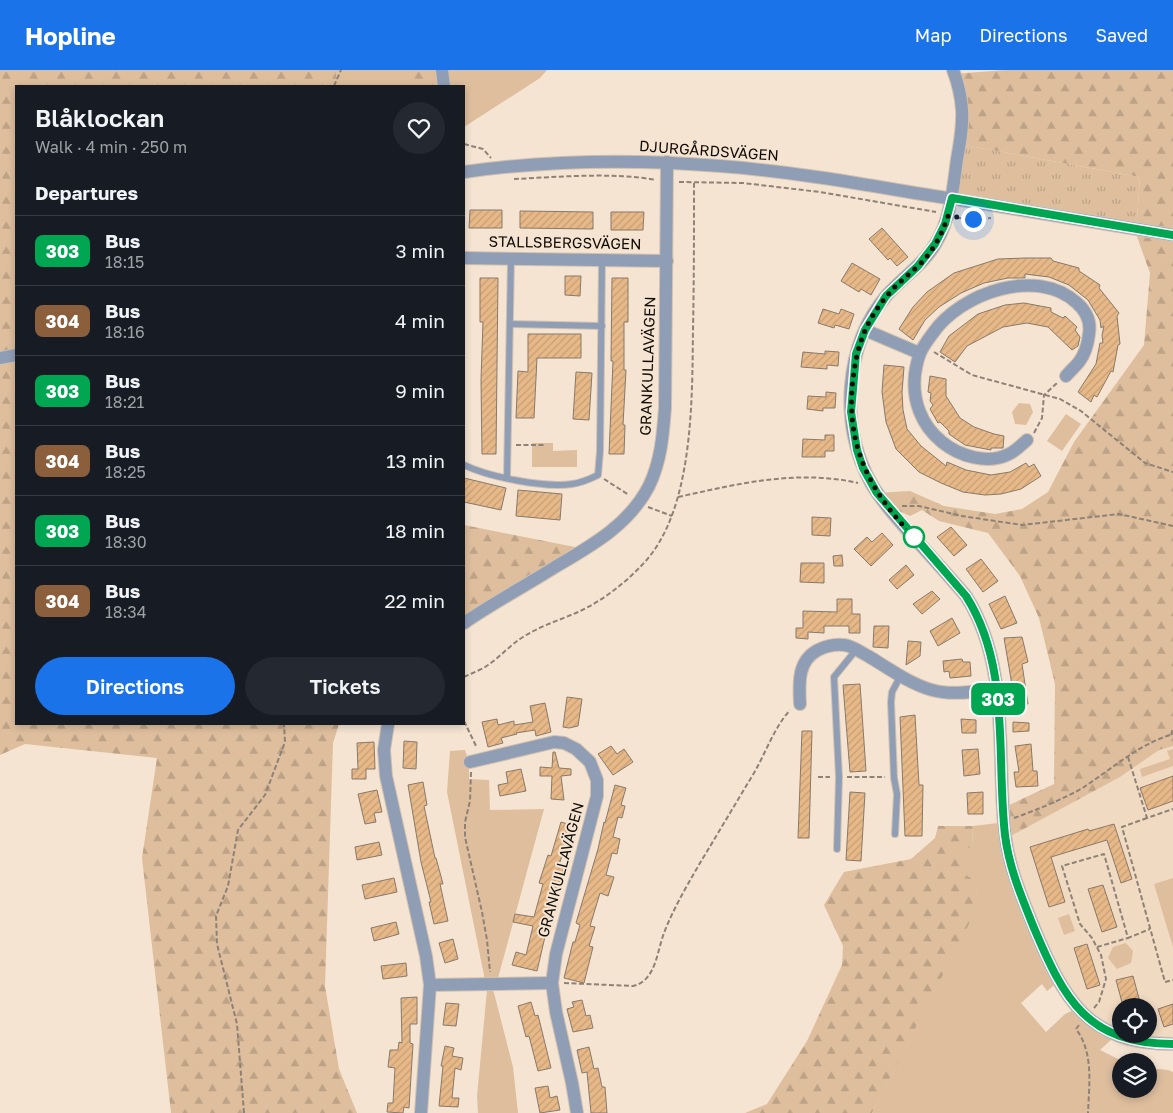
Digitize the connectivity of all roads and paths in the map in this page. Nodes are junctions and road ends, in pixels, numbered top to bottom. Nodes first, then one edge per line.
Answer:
1 (341, 70) edge
2 (442, 70) edge
3 (953, 70) edge
4 (334, 85) edge
5 (444, 85) edge
6 (667, 162) junction
7 (465, 172) edge
8 (667, 182) junction
9 (694, 182) junction
10 (952, 198) junction
11 (948, 216) junction
12 (997, 217) dead end
13 (1173, 235) edge
14 (465, 258) edge
15 (511, 258) junction
16 (602, 260) junction
17 (667, 261) junction
18 (510, 324) junction
19 (602, 326) junction
20 (865, 330) junction
21 (921, 349) junction
22 (15, 355) edge
23 (0, 358) edge
24 (1066, 376) joint
25 (1044, 394) junction
26 (1027, 440) joint
27 (507, 445) junction
28 (544, 446) dead end
29 (465, 465) edge
30 (1173, 472) edge
31 (507, 477) junction
32 (871, 483) junction
33 (678, 497) junction
34 (887, 506) junction
35 (1173, 526) edge
36 (465, 622) edge
37 (856, 650) junction
38 (900, 675) junction
39 (465, 677) edge
40 (997, 689) junction
41 (800, 704) joint
42 (465, 724) edge
43 (284, 725) edge
44 (388, 725) edge
45 (1173, 728) edge
46 (1172, 735) edge
47 (1128, 757) junction
48 (476, 761) junction
49 (818, 777) dead end
50 (840, 777) junction
51 (853, 777) dead end
52 (885, 778) dead end
53 (1173, 809) edge
54 (1004, 818) junction
55 (1147, 818) junction
56 (895, 834) dead end
57 (837, 849) dead end
58 (1150, 929) junction
59 (1128, 938) junction
60 (1097, 948) junction
61 (1173, 980) edge
62 (552, 983) junction
63 (490, 984) junction
64 (430, 985) junction
65 (1087, 1016) junction
66 (1173, 1044) edge
67 (244, 1113) edge
68 (421, 1113) edge
69 (577, 1113) edge
70 (1088, 1113) edge

1 - 4 path
2 - 5 street
3 - 10 street
6 - 7 street, DJURGÅRDSVÄGEN
6 - 8 street, GRANKULLAVÄGEN
6 - 10 street, DJURGÅRDSVÄGEN
8 - 9 path
8 - 17 street, GRANKULLAVÄGEN
9 - 11 path
9 - 33 path
10 - 11 street
10 - 13 street, DJURGÅRDSVÄGEN
11 - 12 path
11 - 20 street
14 - 15 street, STALLSBERGSVÄGEN
15 - 16 street, STALLSBERGSVÄGEN
15 - 18 lane
16 - 17 street, STALLSBERGSVÄGEN
16 - 19 lane
17 - 36 street, GRANKULLAVÄGEN
18 - 19 lane
18 - 27 lane
19 - 31 lane
20 - 21 street
20 - 32 street
21 - 24 street
21 - 25 path
21 - 26 street
22 - 23 street
24 - 25 path
25 - 26 path
25 - 30 path
27 - 28 path
27 - 31 lane
29 - 31 lane
32 - 33 path
32 - 34 street
33 - 39 path
34 - 35 path
34 - 40 street
37 - 38 street
37 - 41 street
37 - 50 lane
38 - 40 street
38 - 56 lane
40 - 54 street
41 - 62 path
42 - 48 path
43 - 67 path
44 - 64 street
45 - 46 path
46 - 47 path
47 - 54 path
47 - 55 path
48 - 62 street, GRANKULLAVÄGEN
48 - 63 path
49 - 50 path
50 - 57 lane
51 - 52 path
53 - 55 path
54 - 65 street
55 - 58 path
58 - 59 path
58 - 61 path
59 - 60 path
59 - 60 path
60 - 65 path
62 - 63 street
62 - 69 street, GRANKULLAVÄGEN
63 - 64 street
64 - 68 street
65 - 66 street
65 - 70 path

